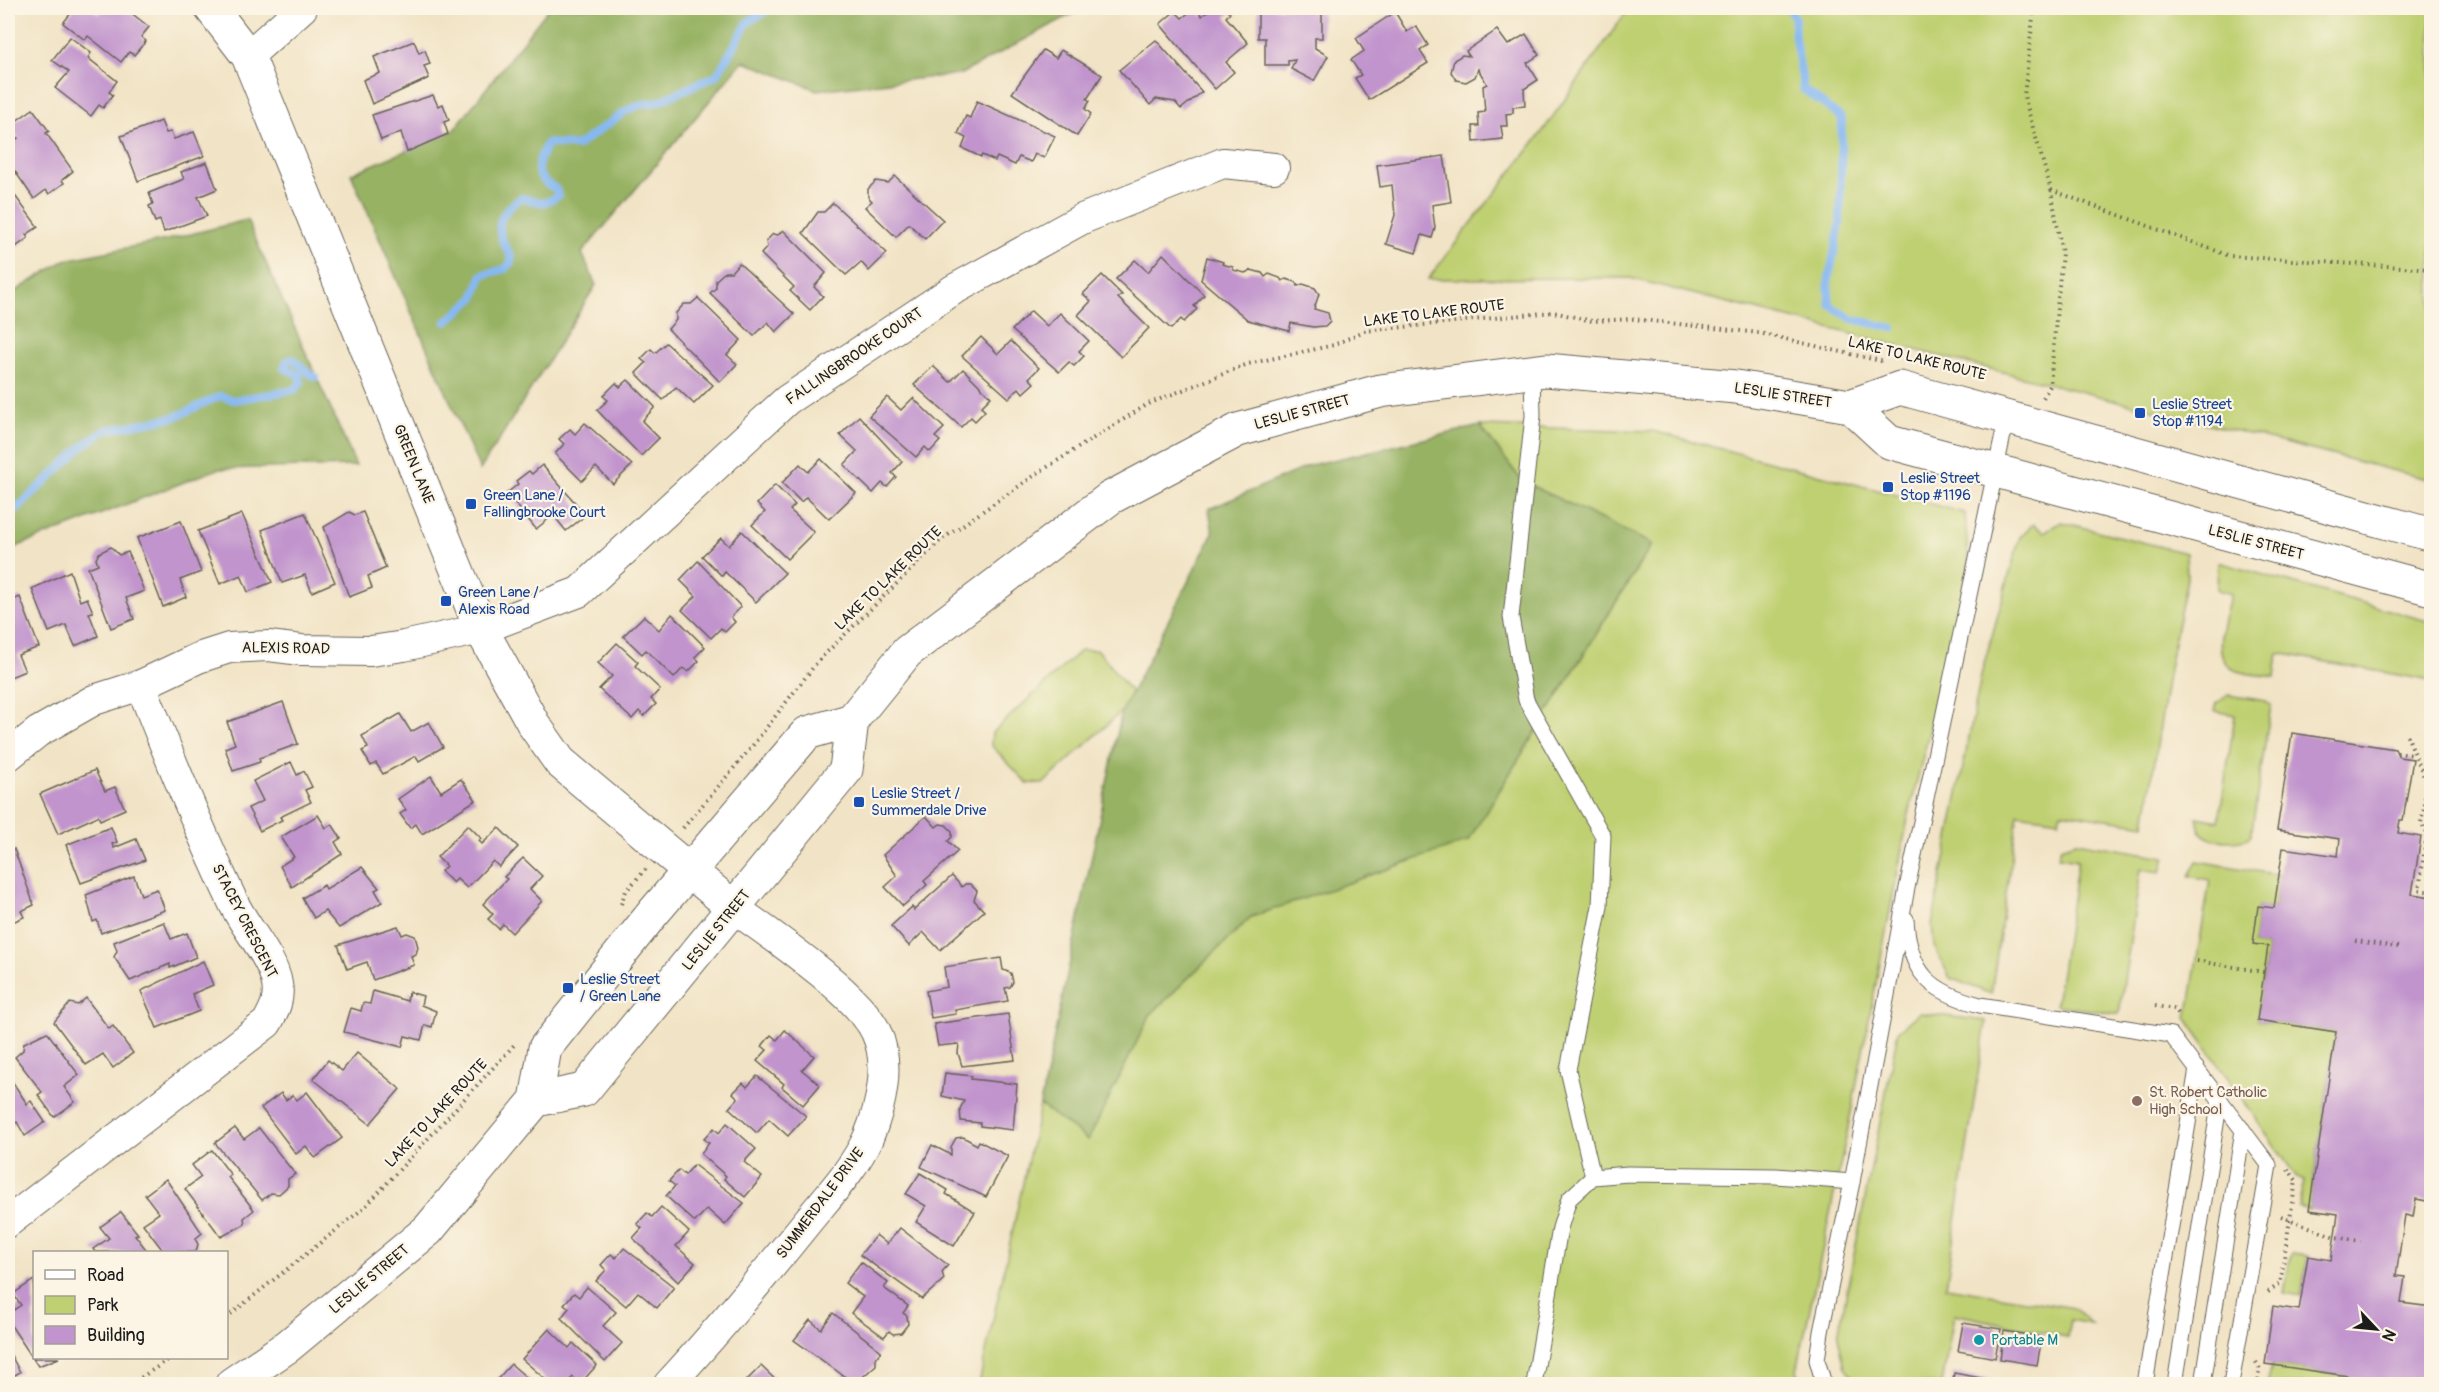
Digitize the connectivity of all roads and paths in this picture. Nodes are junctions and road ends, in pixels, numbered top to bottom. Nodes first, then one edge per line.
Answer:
1 (211, 8) edge
2 (302, 8) edge
3 (2034, 8) edge
4 (248, 56) junction
5 (1274, 168) dead end
6 (2051, 190) junction
7 (2432, 269) edge
8 (1887, 362) dead end
9 (1533, 372) junction
10 (2050, 404) dead end
11 (1850, 406) junction
12 (2007, 416) junction
13 (1995, 472) junction
14 (2432, 535) edge
15 (2432, 589) edge
16 (481, 629) junction
17 (141, 685) junction
18 (852, 720) junction
19 (2407, 735) dead end
20 (2397, 753) dead end
21 (2415, 755) junction
22 (2432, 755) edge
23 (8, 756) edge
24 (2427, 784) junction
25 (695, 815) dead end
26 (2427, 833) junction
27 (2432, 839) edge
28 (689, 870) junction
29 (1906, 888) junction
30 (626, 891) dead end
31 (2431, 894) edge
32 (734, 908) junction
33 (619, 909) dead end
34 (2355, 941) dead end
35 (2398, 946) dead end
36 (2197, 961) dead end
37 (2264, 972) dead end
38 (520, 1037) dead end
39 (2197, 1069) junction
40 (2220, 1099) junction
41 (536, 1100) junction
42 (2243, 1130) junction
43 (1593, 1177) junction
44 (1852, 1182) junction
45 (8, 1222) edge
46 (2335, 1237) dead end
47 (2361, 1241) dead end
48 (228, 1316) edge
49 (169, 1359) edge
50 (131, 1384) edge
51 (232, 1384) edge
52 (669, 1384) edge
53 (1534, 1384) edge
54 (1824, 1384) edge
55 (2145, 1384) edge
56 (2175, 1384) edge
57 (2203, 1384) edge
58 (2231, 1384) edge

1 - 4 main road, GREEN LANE
2 - 4 street
3 - 6 path
4 - 16 main road, GREEN LANE
5 - 16 street, FALLINGBROOKE COURT
6 - 7 path
6 - 10 path
8 - 25 path, LAKE TO LAKE ROUTE
9 - 11 main road, LESLIE STREET
9 - 18 main road, LESLIE STREET
9 - 43 lane
11 - 12 main road, LESLIE STREET
11 - 13 main road, LESLIE STREET
12 - 13 lane
12 - 14 main road, LESLIE STREET
13 - 15 main road, LESLIE STREET
13 - 29 lane
16 - 17 street, ALEXIS ROAD
16 - 28 main road, GREEN LANE
17 - 23 street, ALEXIS ROAD
17 - 45 street, STACEY CRESCENT
18 - 28 main road, LESLIE STREET
18 - 32 main road, LESLIE STREET
19 - 21 path
20 - 21 path
21 - 24 path
22 - 24 path
24 - 26 path
26 - 27 path
26 - 31 path
28 - 32 main road, GREEN LANE
28 - 41 main road, LESLIE STREET
29 - 39 lane
29 - 44 lane
30 - 33 path
32 - 41 main road, LESLIE STREET
32 - 52 street, SUMMERDALE DRIVE
34 - 35 path
36 - 37 path
38 - 48 path, LAKE TO LAKE ROUTE
39 - 40 lane
39 - 55 lane
40 - 42 lane
40 - 56 lane
41 - 51 main road, LESLIE STREET
42 - 57 lane
42 - 58 lane
43 - 44 lane
43 - 53 lane
44 - 54 lane
46 - 47 path
49 - 50 path

